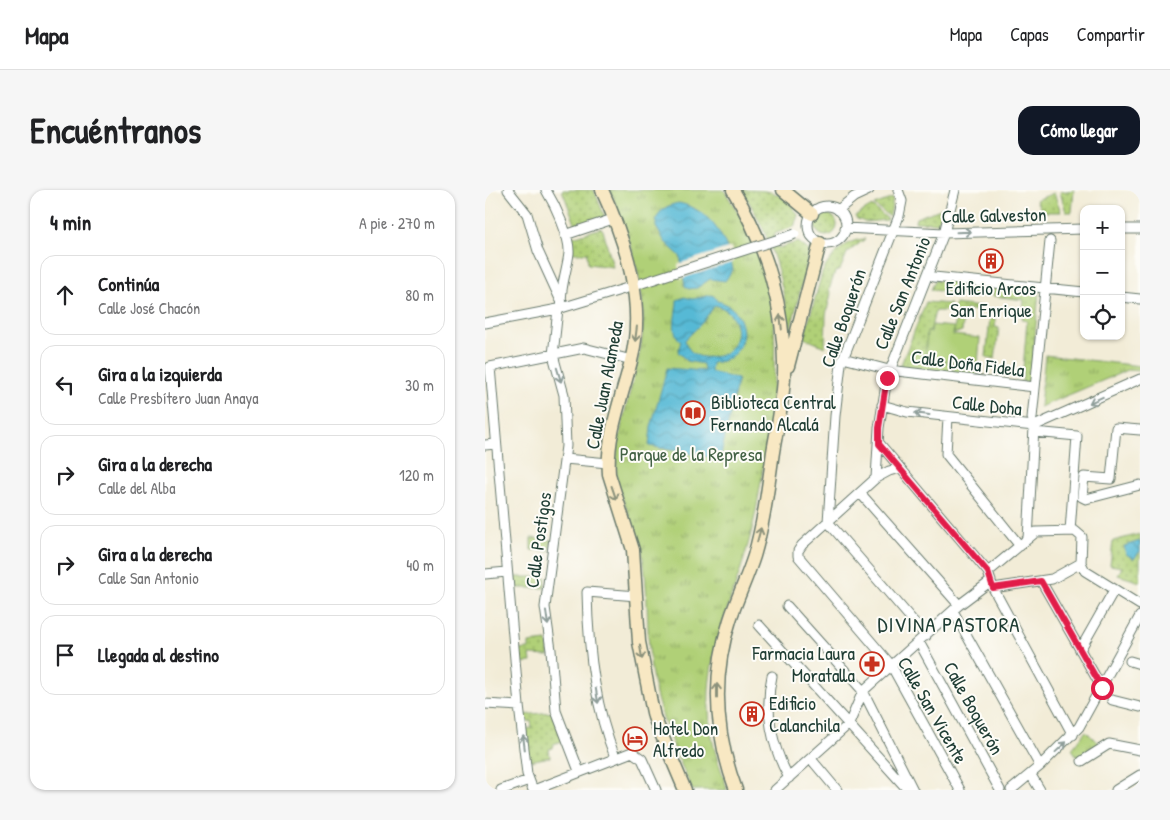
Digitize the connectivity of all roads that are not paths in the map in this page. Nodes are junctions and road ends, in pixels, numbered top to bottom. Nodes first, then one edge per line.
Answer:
1 (508, 190) edge
2 (546, 190) edge
3 (602, 190) edge
4 (733, 190) edge
5 (783, 190) edge
6 (869, 190) edge
7 (897, 190) edge
8 (955, 190) edge
9 (838, 210) junction
10 (812, 214) junction
11 (613, 219) junction
12 (845, 228) junction
13 (1140, 228) edge
14 (1080, 229) edge
15 (1125, 229) edge
16 (809, 230) junction
17 (893, 230) junction
18 (943, 233) junction
19 (565, 235) junction
20 (1050, 241) dead end
21 (820, 243) junction
22 (933, 277) dead end
23 (637, 285) junction
24 (1045, 288) junction
25 (1080, 292) edge
26 (1125, 297) edge
27 (1140, 299) edge
28 (560, 305) junction
29 (485, 323) edge
30 (553, 355) junction
31 (843, 358) junction
32 (632, 360) junction
33 (893, 371) junction
34 (488, 377) edge
35 (784, 378) junction
36 (1140, 379) edge
37 (1035, 387) junction
38 (882, 405) junction
39 (948, 417) junction
40 (1033, 425) junction
41 (1140, 430) edge
42 (496, 444) junction
43 (879, 444) junction
44 (485, 445) edge
45 (565, 460) junction
46 (608, 462) junction
47 (900, 468) junction
48 (876, 478) junction
49 (1140, 487) edge
50 (861, 494) junction
51 (1072, 508) junction
52 (828, 522) junction
53 (1070, 531) junction
54 (1028, 539) junction
55 (1020, 546) junction
56 (1081, 563) junction
57 (507, 572) junction
58 (485, 574) edge
59 (990, 581) junction
60 (1041, 581) junction
61 (1114, 590) junction
62 (637, 596) junction
63 (1140, 605) edge
64 (787, 606) dead end
65 (956, 608) junction
66 (1140, 616) edge
67 (759, 625) dead end
68 (922, 639) junction
69 (1080, 650) junction
70 (1130, 661) dead end
71 (1140, 664) edge
72 (891, 665) junction
73 (772, 676) dead end
74 (1102, 688) junction
75 (863, 691) junction
76 (1112, 700) dead end
77 (485, 704) edge
78 (519, 706) junction
79 (1140, 707) edge
80 (849, 724) junction
81 (1073, 735) junction
82 (1140, 750) edge
83 (615, 757) junction
84 (811, 760) junction
85 (1081, 761) dead end
86 (1040, 766) junction
87 (579, 771) junction
88 (1031, 775) junction
89 (1140, 775) edge
90 (529, 780) junction
91 (787, 784) edge
92 (501, 790) edge
93 (534, 790) edge
94 (656, 790) edge
95 (685, 790) edge
96 (737, 790) edge
97 (775, 790) edge
98 (837, 790) edge
99 (908, 790) edge
100 (913, 790) edge
101 (960, 790) edge
102 (1000, 790) edge
103 (1011, 790) edge
104 (1040, 790) edge
105 (1116, 790) edge

1 - 28 street
2 - 19 street, Calle Postigos
3 - 11 street, Calle Juan Alameda
35 -> 4 street
5 - 10 street
6 - 9 street
7 - 17 street, Calle Boquerón
8 - 18 street, Calle San Antonio
9 - 10 street
9 - 12 street
10 - 16 street
11 - 19 street
11 - 23 street, Calle Juan Alameda
12 - 17 street, Calle Galveston
12 - 21 street
13 - 15 street
18 -> 14 street, Calle Galveston
16 - 21 street
16 - 23 street, bridge
17 - 18 street, Calle Galveston
17 - 31 street, Calle Boquerón
18 - 33 street, Calle San Antonio
19 - 28 street, Calle Postigos
20 - 24 street
21 - 35 street
22 - 24 street
23 - 28 street
23 -> 32 street, Calle Juan Alameda
24 - 25 street
24 - 37 street
26 - 27 street
28 - 29 street
28 - 30 street, Calle Postigos
30 - 32 street
30 - 34 street
30 -> 45 street, Calle Postigos
31 - 33 street, Calle Doña Fidela
31 - 52 street, Calle Boquerón
32 - 46 street, Calle Juan Alameda
33 - 37 street, Calle Doña Fidela
33 - 38 street, Calle San Antonio
34 - 42 street
96 -> 35 street
36 -> 40 street, Calle Doha
37 - 40 street
39 -> 38 street, Calle Doha
38 - 43 street, Calle San Antonio
39 - 40 street, Calle Doha
39 - 55 street
40 - 51 street
40 - 54 street
41 - 49 street
42 - 44 street
42 - 57 street
43 - 47 street
43 - 48 street, Calle San Antonio
45 - 46 street
45 -> 87 street, Calle Postigos
46 -> 62 street, Calle Juan Alameda
47 - 48 street
47 - 59 street
48 - 50 street
49 - 51 street
50 - 52 street, Calle San Vicente
50 - 65 street
51 - 53 street
52 - 68 street, Calle Boquerón
52 - 72 street, Calle San Vicente
53 - 54 street
53 - 56 street
54 - 55 street
55 - 59 street
56 - 60 street
56 - 61 street
57 - 58 street
57 - 78 street
59 - 60 street
59 - 65 street
59 - 81 street
60 - 69 street
61 - 63 street
61 - 69 street
62 -> 83 street
62 -> 95 street, Calle Juan Alameda
64 - 75 street
65 - 68 street
65 - 86 street
66 - 74 street
67 - 80 street
68 - 72 street
68 - 102 street, Calle Boquerón
69 - 74 street
70 - 71 street
72 - 75 street
72 - 101 street, Calle San Vicente
73 - 91 street
74 - 81 street
75 - 80 street
75 - 100 street
76 - 79 street
77 - 78 street
90 -> 78 street
80 - 84 street
80 - 99 street
86 -> 81 street
82 - 85 street
83 - 87 street
83 - 94 street
84 - 91 street
84 - 98 street
86 - 88 street
87 - 93 street
88 - 103 street
88 - 104 street
89 - 105 street
90 - 92 street
90 - 93 street
91 - 97 street

